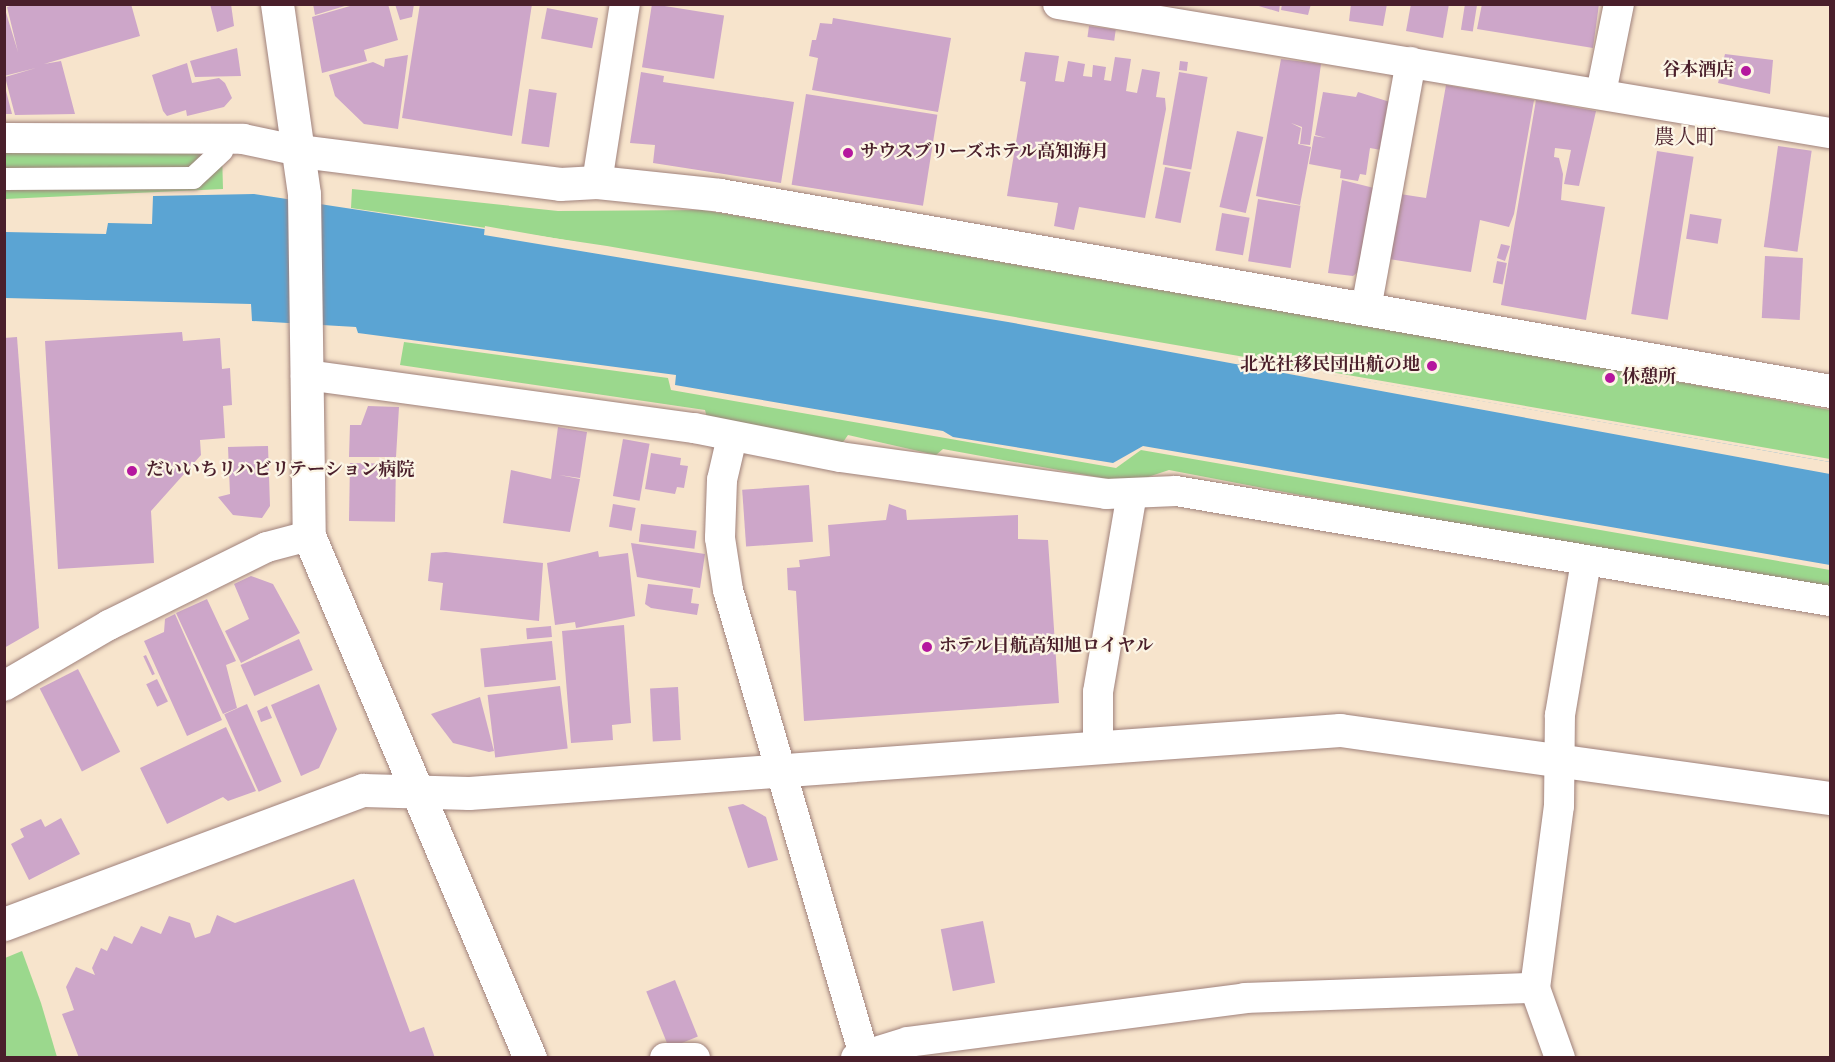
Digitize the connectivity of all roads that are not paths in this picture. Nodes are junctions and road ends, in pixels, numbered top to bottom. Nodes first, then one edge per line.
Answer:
1 (277, 4) edge
2 (625, 4) edge
3 (1058, 4) edge
4 (1619, 4) edge
5 (1411, 62) junction
6 (1601, 93) junction
7 (1830, 133) edge
8 (4, 138) edge
9 (222, 151) dead end
10 (300, 151) junction
11 (4, 179) edge
12 (597, 182) junction
13 (1366, 309) junction
14 (306, 375) junction
15 (1830, 392) edge
16 (732, 437) junction
17 (1132, 494) junction
18 (309, 536) junction
19 (1586, 561) junction
20 (1830, 601) edge
21 (4, 686) edge
22 (1098, 747) junction
23 (1561, 759) junction
24 (779, 771) junction
25 (414, 790) junction
26 (1830, 798) edge
27 (4, 924) edge
28 (1535, 988) junction
29 (862, 1057) edge
30 (530, 1058) edge
31 (665, 1058) edge
32 (695, 1058) edge
33 (1560, 1058) edge

1 - 10 street
2 - 12 street
3 - 5 street
4 - 6 street
5 - 6 street
5 - 13 street
6 - 7 street
8 - 10 street
9 - 11 street
10 - 12 street
10 - 14 street
12 - 13 street
13 - 15 street
14 - 16 street
14 - 18 street
16 - 17 street
16 - 24 street
17 - 19 street
17 - 22 street
18 - 21 street
18 - 25 street
19 - 20 street
19 - 23 street
22 - 23 street
22 - 24 street
23 - 26 street
23 - 28 street
24 - 25 street
24 - 29 street
25 - 27 street
25 - 30 street
28 - 29 street
28 - 33 street
31 - 32 street

